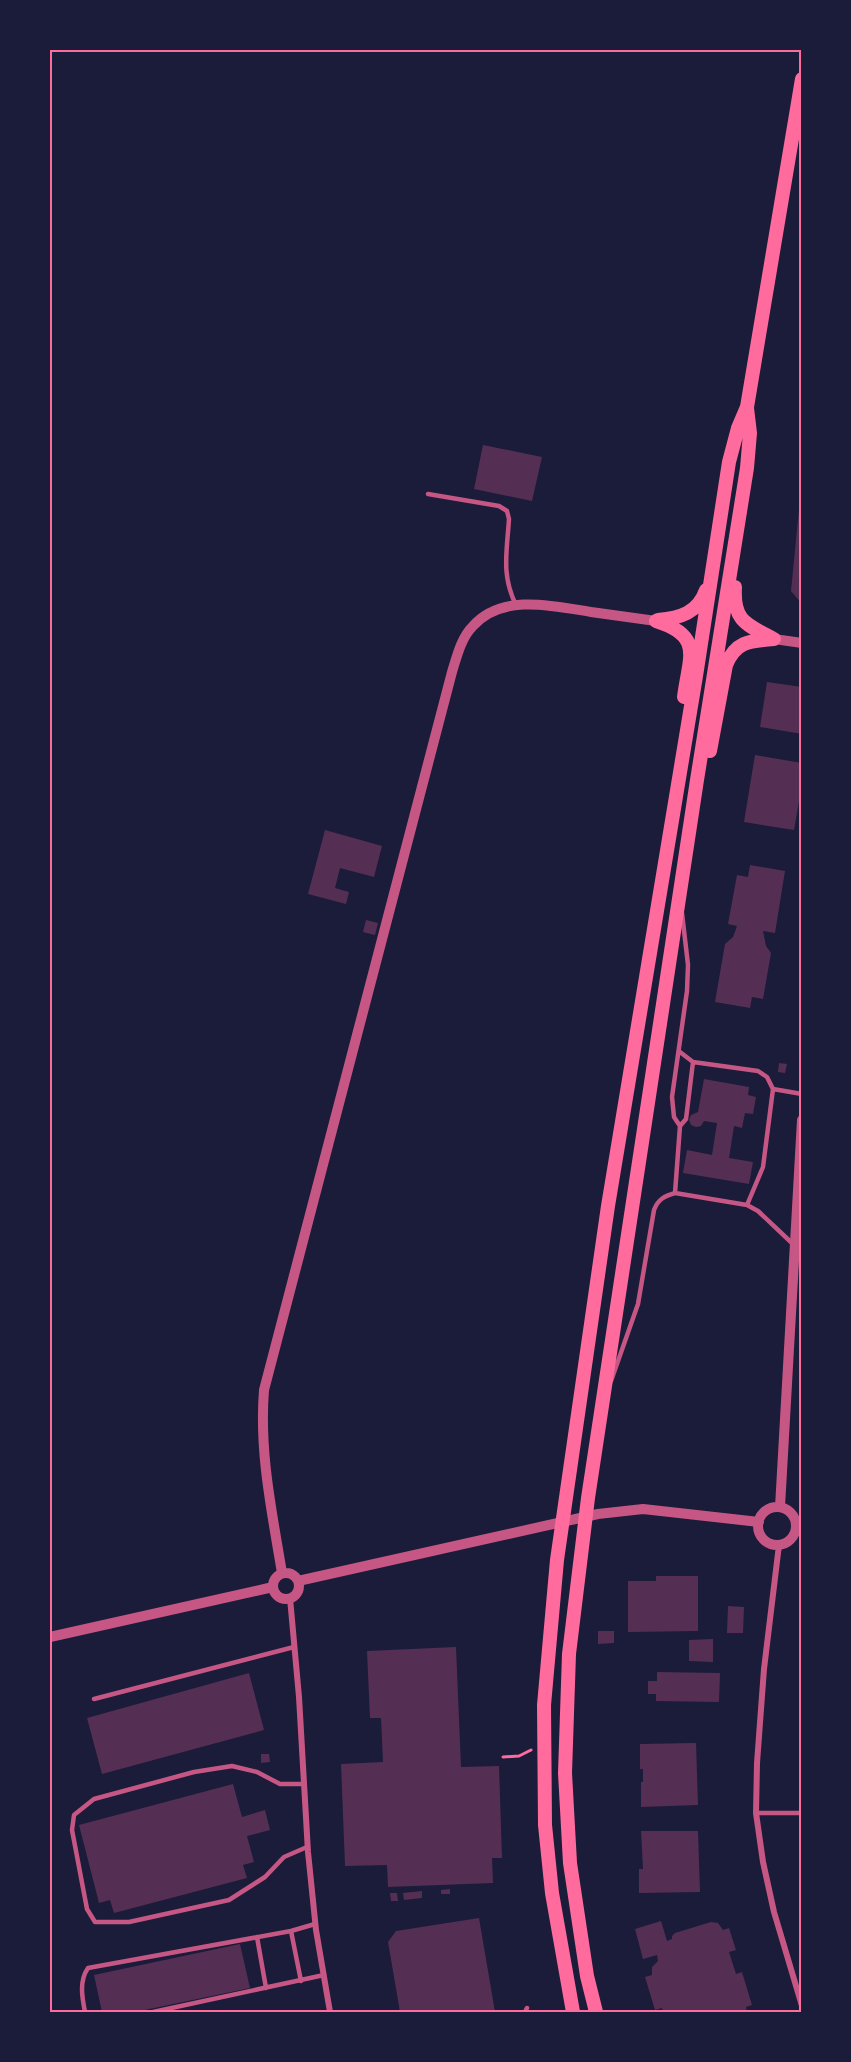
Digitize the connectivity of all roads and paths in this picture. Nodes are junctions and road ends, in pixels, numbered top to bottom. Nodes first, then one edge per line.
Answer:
1 (801, 80) edge
2 (747, 407) junction
3 (428, 494) dead end
4 (735, 544) junction
5 (717, 552) junction
6 (516, 605) junction
7 (656, 621) junction
8 (774, 639) junction
9 (801, 643) edge
10 (680, 771) junction
11 (697, 780) junction
12 (680, 892) junction
13 (679, 1052) junction
14 (693, 1062) junction
15 (773, 1089) junction
16 (801, 1094) edge
17 (801, 1120) edge
18 (680, 1126) junction
19 (675, 1193) junction
20 (747, 1205) junction
21 (798, 1245) edge
22 (601, 1409) junction
23 (780, 1508) junction
24 (759, 1522) junction
25 (799, 1529) edge
26 (779, 1545) junction
27 (282, 1573) junction
28 (298, 1581) junction
29 (273, 1587) junction
30 (290, 1598) junction
31 (50, 1637) edge
32 (294, 1647) junction
33 (94, 1699) dead end
34 (544, 1739) junction
35 (503, 1757) dead end
36 (304, 1784) junction
37 (756, 1813) junction
38 (801, 1813) edge
39 (307, 1847) junction
40 (315, 1924) junction
41 (291, 1931) junction
42 (257, 1937) junction
43 (324, 1976) junction
44 (301, 1981) junction
45 (266, 1988) junction
46 (801, 2006) edge
47 (85, 2013) edge
48 (153, 2013) edge
49 (330, 2013) edge
50 (573, 2013) edge
51 (596, 2013) edge

1 - 2 main road
2 - 4 main road
2 - 5 main road
3 - 6 lane
4 - 8 main road
4 - 11 main road
5 - 7 main road
5 - 10 main road
6 - 7 street
6 - 27 street
7 - 10 main road
8 - 9 street
8 - 11 main road
10 - 34 main road
11 - 12 main road
12 - 13 lane
12 - 22 main road
13 - 14 lane
13 - 18 lane
14 - 15 lane
14 - 18 lane
15 - 16 lane
15 - 20 lane
17 - 21 street
18 - 19 lane
19 - 20 lane
19 - 22 lane
20 - 21 lane
21 - 23 street
22 - 51 main road
23 - 24 street
23 - 25 street
24 - 26 street
24 - 28 street
25 - 26 street
26 - 37 street
27 - 28 street
27 - 29 street
28 - 30 street
29 - 30 street
29 - 31 street
30 - 32 street
32 - 33 lane
32 - 36 street
34 - 35 path
34 - 50 main road
36 - 39 street
36 - 39 lane
37 - 38 lane
37 - 46 street
39 - 40 street
40 - 41 lane
40 - 43 street
41 - 42 lane
41 - 44 lane
42 - 45 lane
42 - 47 lane
43 - 44 lane
43 - 49 street
44 - 45 lane
45 - 48 lane

